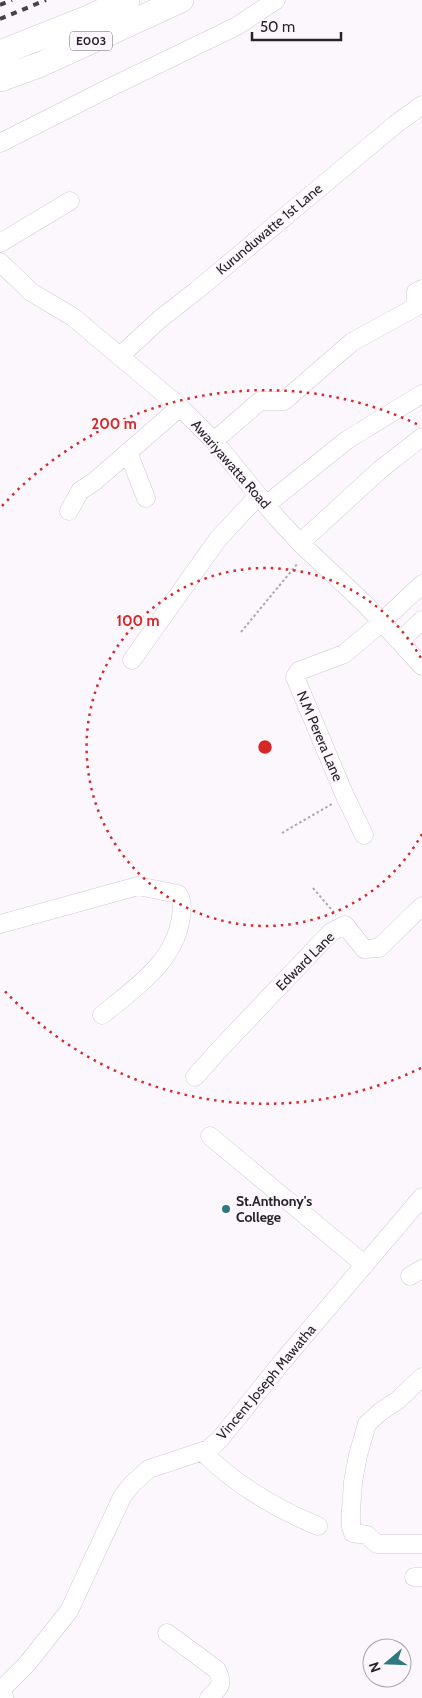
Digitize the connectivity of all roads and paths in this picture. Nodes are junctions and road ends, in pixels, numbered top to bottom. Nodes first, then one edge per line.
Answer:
1 (127, 0) edge
2 (181, 0) edge
3 (276, 0) edge
4 (0, 53) edge
5 (0, 79) edge
6 (422, 105) edge
7 (0, 143) edge
8 (70, 201) dead end
9 (0, 243) edge
10 (0, 262) edge
11 (422, 289) edge
12 (120, 356) junction
13 (422, 394) edge
14 (180, 407) junction
15 (422, 437) edge
16 (214, 441) junction
17 (128, 452) junction
18 (146, 498) dead end
19 (262, 500) junction
20 (69, 510) dead end
21 (305, 547) junction
22 (422, 584) edge
23 (422, 620) edge
24 (382, 622) junction
25 (241, 632) dead end
26 (400, 641) junction
27 (132, 660) dead end
28 (422, 666) edge
29 (345, 796) junction
30 (282, 833) dead end
31 (364, 835) dead end
32 (313, 888) dead end
33 (422, 906) edge
34 (0, 924) edge
35 (345, 925) junction
36 (102, 1015) dead end
37 (195, 1077) dead end
38 (210, 1136) dead end
39 (421, 1200) edge
40 (365, 1265) junction
41 (422, 1377) edge
42 (202, 1451) junction
43 (318, 1526) dead end
44 (422, 1544) edge
45 (167, 1633) dead end
46 (0, 1693) edge
47 (2, 1698) edge
48 (209, 1698) edge

1 - 4 highway, E003
2 - 5 highway, E003
3 - 7 street
6 - 12 street, Kurunduwatte 1st Lane
8 - 9 street
10 - 12 street, Awariyawatta Road
11 - 16 street
12 - 14 street, Awariyawatta Road
13 - 19 street
14 - 16 street, Awariyawatta Road
14 - 17 street
15 - 21 street
16 - 19 street, Awariyawatta Road
17 - 18 street
17 - 20 street
19 - 21 street, Awariyawatta Road
19 - 27 street
21 - 24 street, Awariyawatta Road
21 - 25 path
22 - 24 street
23 - 26 street
24 - 26 street, Awariyawatta Road
24 - 29 street, N.M Perera Lane
26 - 28 street, Awariyawatta Road
29 - 30 path
29 - 31 street, N.M Perera Lane
32 - 35 path
33 - 35 street, Edward Lane
34 - 36 street
35 - 37 street, Edward Lane
38 - 40 street
39 - 40 street, Vincent Joseph Mawatha
40 - 42 street, Vincent Joseph Mawatha
41 - 44 street
42 - 43 street
42 - 46 street, Vincent Joseph Mawatha
45 - 48 street
46 - 47 main road

